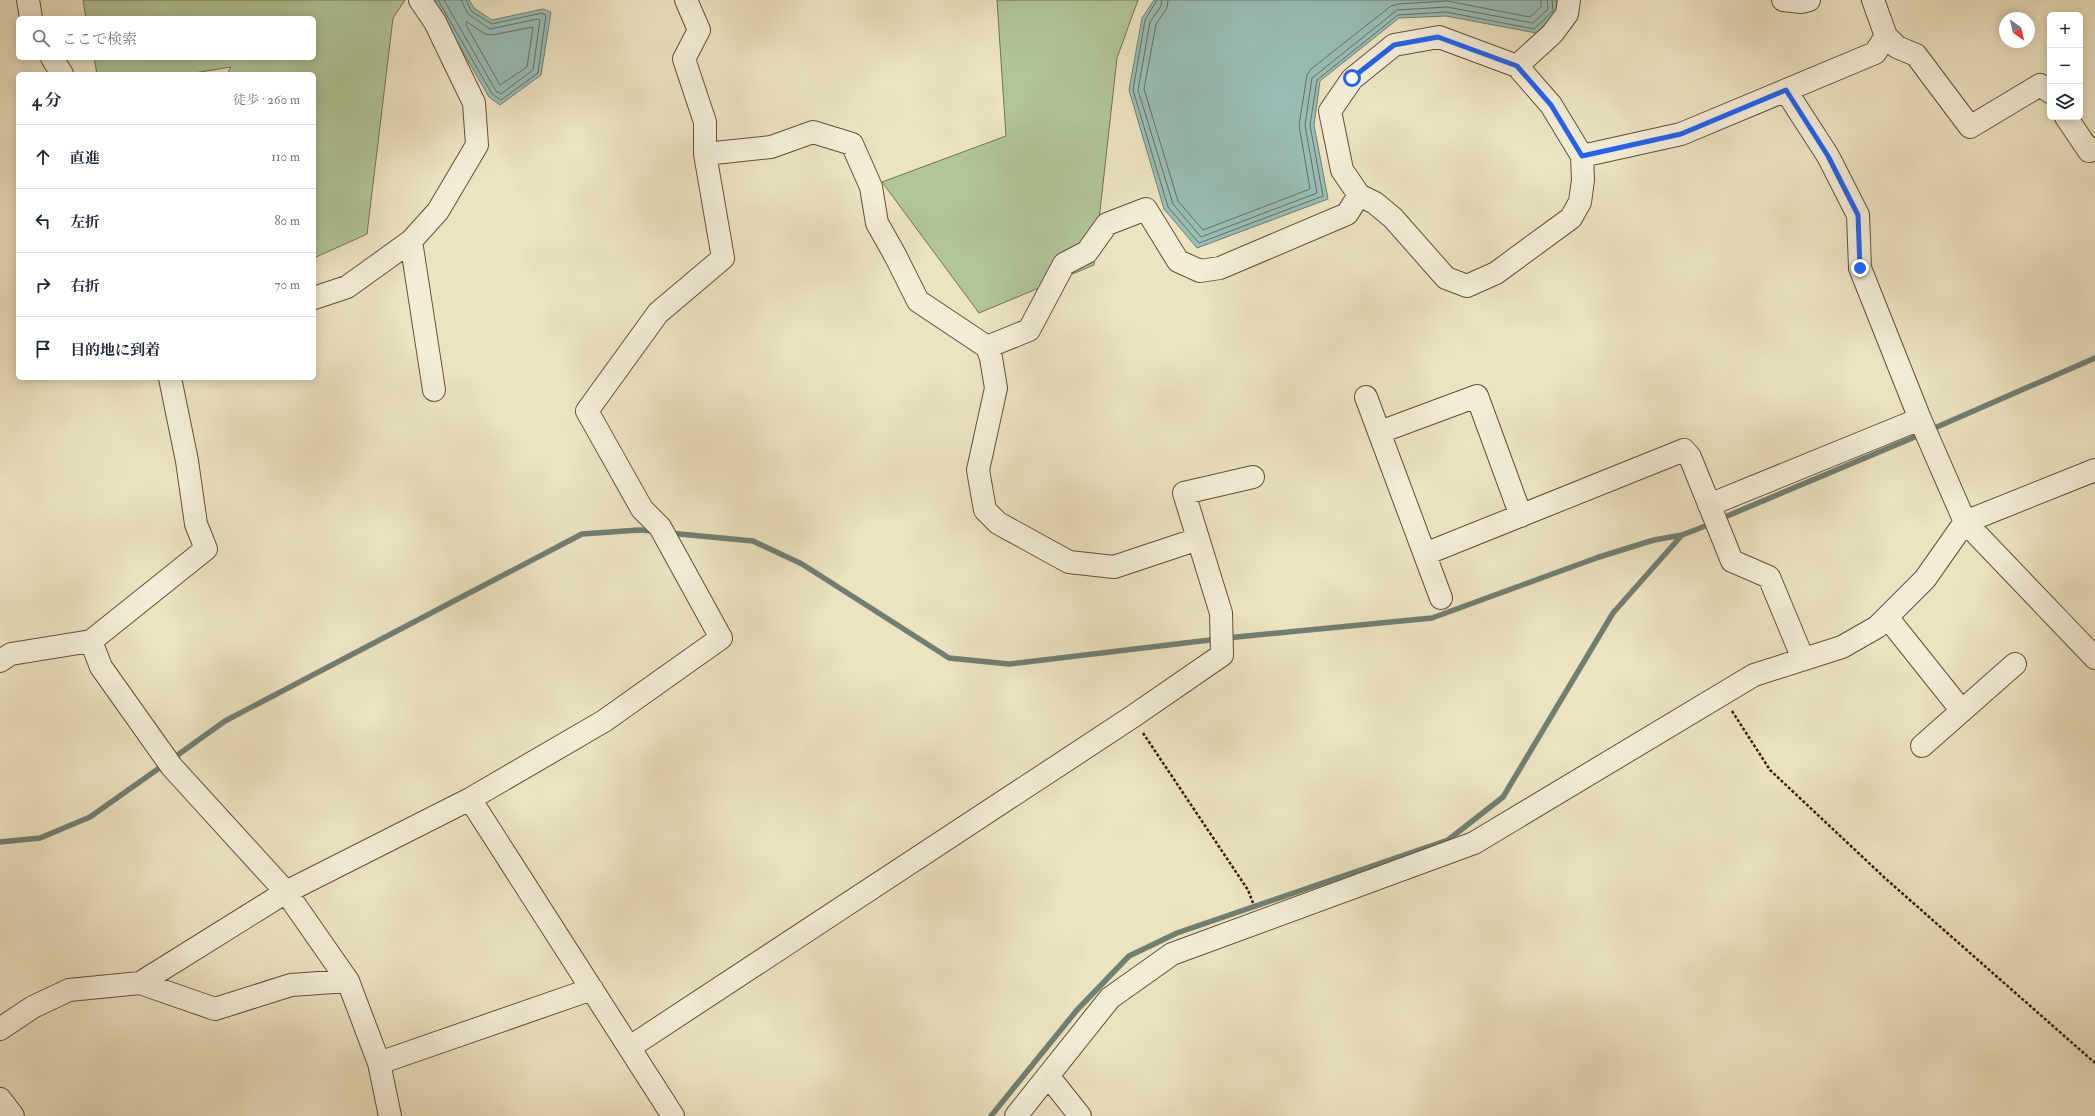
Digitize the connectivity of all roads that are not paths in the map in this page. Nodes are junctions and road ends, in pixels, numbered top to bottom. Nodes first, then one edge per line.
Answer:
1 (28, 0) edge
2 (420, 0) edge
3 (686, 0) edge
4 (1569, 0) edge
5 (1783, 0) edge
6 (1809, 0) edge
7 (1873, 0) edge
8 (31, 16) edge
9 (1886, 36) junction
10 (53, 60) edge
11 (1517, 66) junction
12 (61, 72) edge
13 (1786, 90) junction
14 (2047, 90) edge
15 (2068, 120) edge
16 (2095, 149) edge
17 (705, 154) junction
18 (1582, 156) junction
19 (1358, 196) junction
20 (411, 241) junction
21 (316, 297) edge
22 (987, 347) junction
23 (170, 380) edge
24 (434, 390) dead end
25 (1366, 397) dead end
26 (1920, 419) junction
27 (1380, 432) junction
28 (2095, 470) edge
29 (1253, 477) dead end
30 (1709, 505) junction
31 (1521, 516) junction
32 (1965, 522) junction
33 (1198, 539) junction
34 (1425, 554) junction
35 (1441, 598) dead end
36 (1887, 617) junction
37 (91, 641) junction
38 (2095, 658) edge
39 (1803, 659) junction
40 (0, 661) edge
41 (2015, 664) dead end
42 (1962, 711) junction
43 (1922, 746) dead end
44 (470, 799) junction
45 (286, 892) junction
46 (348, 981) junction
47 (140, 983) junction
48 (592, 989) junction
49 (0, 1029) edge
50 (630, 1047) junction
51 (379, 1063) junction
52 (1049, 1077) junction
53 (0, 1100) edge
54 (13, 1116) edge
55 (390, 1116) edge
56 (673, 1116) edge
57 (1016, 1116) edge
58 (1080, 1116) edge

1 - 8 street
2 - 20 street
3 - 17 street
4 - 11 street
5 - 6 street
7 - 9 street
9 - 13 street
9 - 14 street
10 - 12 street
11 - 18 street
11 - 19 street
13 - 18 street
13 - 26 street
15 - 16 street
17 - 22 street
17 - 44 street
18 - 19 street
19 - 22 street
20 - 21 street
20 - 24 street
22 - 33 street
23 - 37 street
25 - 27 street
26 - 30 street
26 - 32 street
27 - 31 street
27 - 34 street
28 - 32 street
29 - 33 street
30 - 31 street
30 - 39 street
31 - 34 street
32 - 36 street
32 - 38 street
33 - 50 street
34 - 35 street
36 - 39 street
36 - 42 street
37 - 40 street
37 - 45 street
39 - 52 street
41 - 42 street
42 - 43 street
44 - 45 street
44 - 48 street
45 - 46 street
45 - 47 street
46 - 47 street
46 - 51 street
47 - 49 street
48 - 50 street
48 - 51 street
50 - 56 street
51 - 55 street
52 - 57 street
52 - 58 street
53 - 54 street

